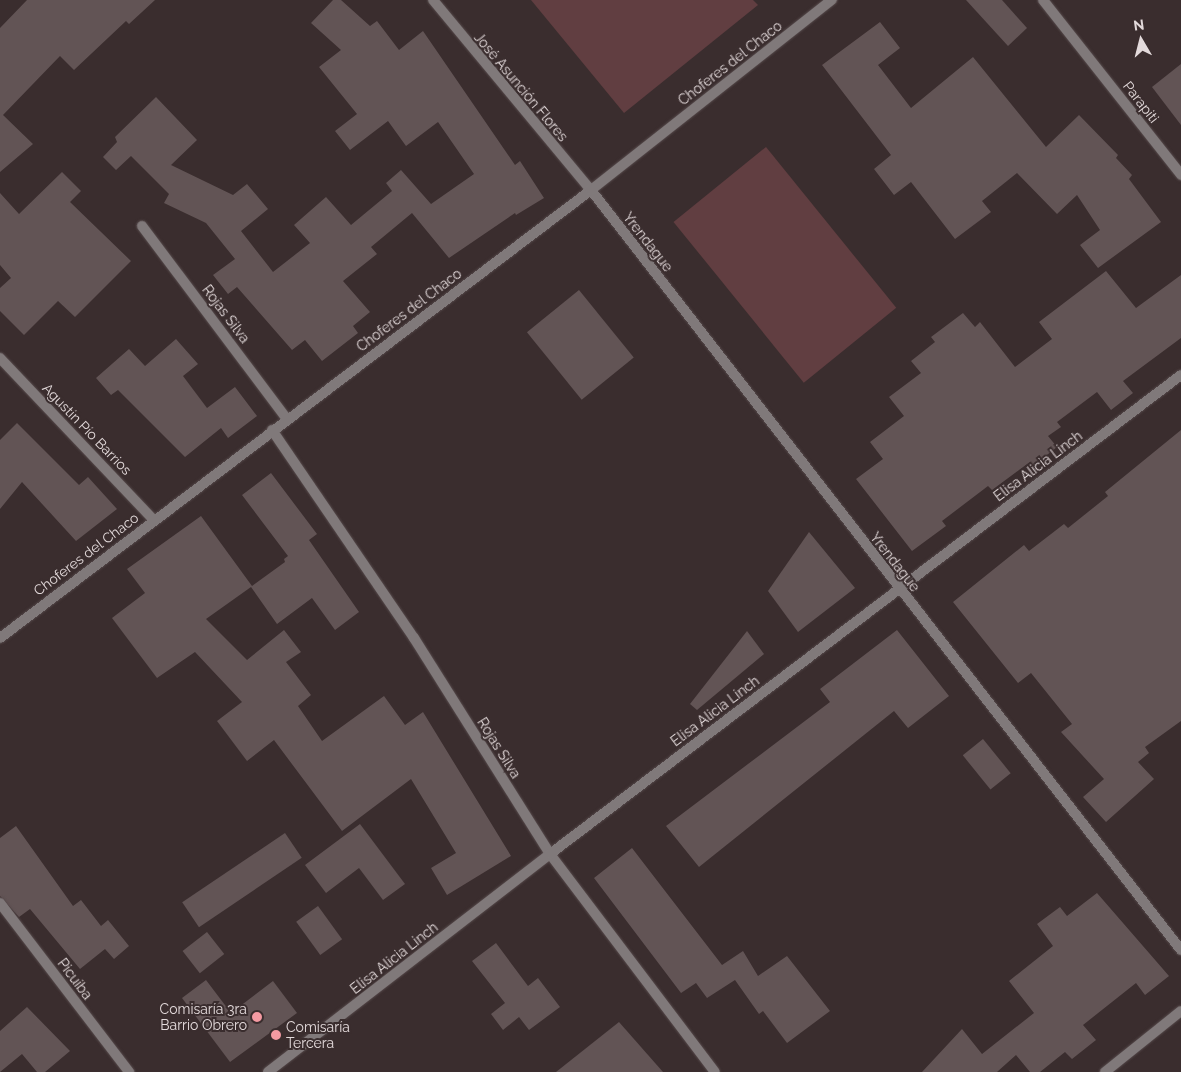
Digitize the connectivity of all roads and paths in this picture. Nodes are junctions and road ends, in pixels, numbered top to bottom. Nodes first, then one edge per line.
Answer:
1 (433, 0) edge
2 (832, 0) edge
3 (1043, 0) edge
4 (1181, 175) edge
5 (590, 190) junction
6 (142, 226) dead end
7 (0, 358) edge
8 (1181, 375) edge
9 (287, 419) junction
10 (272, 430) junction
11 (154, 520) junction
12 (898, 589) junction
13 (0, 638) edge
14 (550, 854) junction
15 (0, 903) edge
16 (1181, 950) edge
17 (1181, 1011) edge
18 (129, 1072) edge
19 (268, 1072) edge
20 (715, 1072) edge
21 (1105, 1072) edge

1 - 5 street, José Asunción Flores
2 - 5 street, Choferes del Chaco
3 - 4 street, Parapiti
5 - 9 street, Choferes del Chaco
5 - 12 street, Yrendague
6 - 9 street, Rojas Silva
7 - 11 street, Agustín Pío Barrios
8 - 12 street, Elisa Alicia Linch
9 - 10 street, Choferes del Chaco
10 - 11 street, Choferes del Chaco
10 - 14 street, Rojas Silva
11 - 13 street, Choferes del Chaco
12 - 14 street, Elisa Alicia Linch
12 - 16 street, Yrendague
14 - 19 street, Elisa Alicia Linch
14 - 20 street, Rojas Silva
15 - 18 street, Picuiba
17 - 21 street

